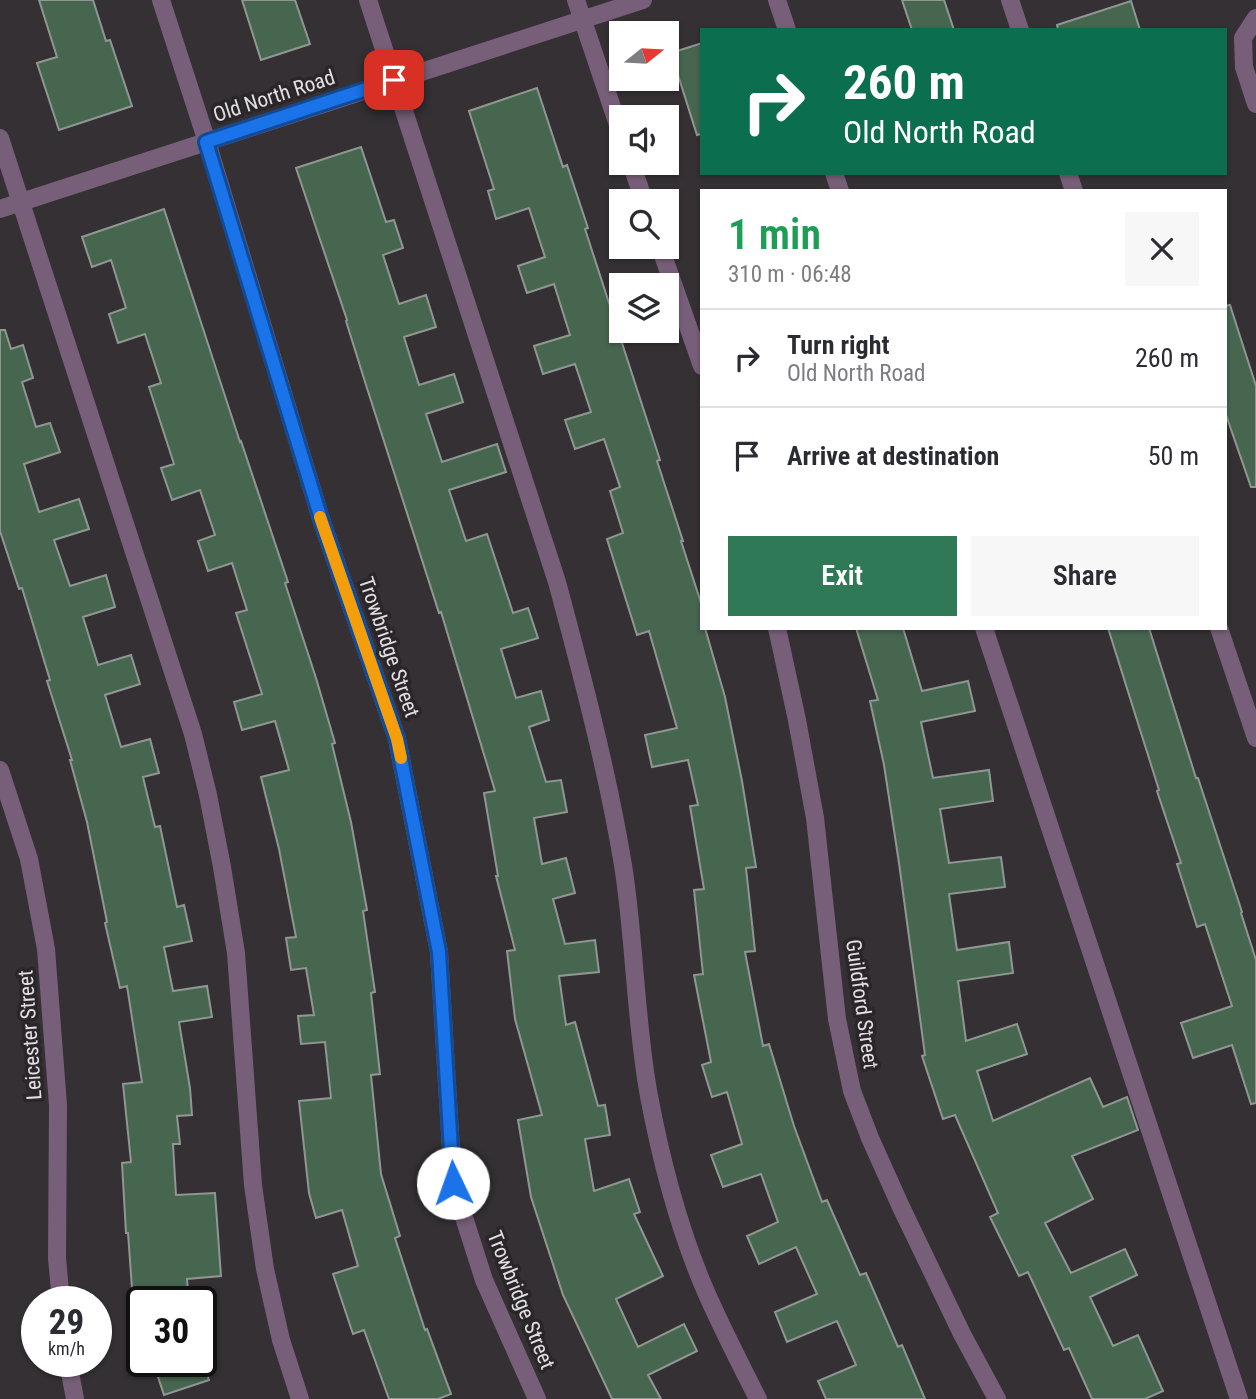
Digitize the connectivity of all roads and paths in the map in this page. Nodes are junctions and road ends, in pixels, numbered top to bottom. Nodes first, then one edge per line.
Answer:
1 (161, 0) edge
2 (368, 0) edge
3 (576, 0) edge
4 (643, 0) edge
5 (777, 0) edge
6 (1010, 0) edge
7 (1256, 18) edge
8 (582, 19) junction
9 (786, 28) edge
10 (1019, 28) edge
11 (394, 80) junction
12 (1256, 104) edge
13 (611, 105) edge
14 (0, 138) edge
15 (206, 142) junction
16 (21, 202) junction
17 (0, 209) edge
18 (664, 259) edge
19 (700, 360) edge
20 (778, 630) edge
21 (985, 630) edge
22 (1220, 630) edge
23 (1256, 738) edge
24 (0, 771) edge
25 (60, 1286) edge
26 (71, 1377) edge
27 (75, 1399) edge
28 (300, 1399) edge
29 (537, 1399) edge
30 (758, 1399) edge
31 (997, 1399) edge
32 (1239, 1399) edge

1 - 15 street, Trowbridge Street
2 - 11 street
3 - 8 street
4 - 8 street, Old North Road
5 - 9 street
6 - 10 street
7 - 12 street
8 - 11 street, Old North Road
8 - 13 street
11 - 15 street, Old North Road
11 - 30 street
14 - 16 street
15 - 16 street, Old North Road
15 - 29 street, Trowbridge Street
16 - 17 street, Old North Road
16 - 28 street
18 - 19 street
20 - 31 street, Guildford Street
21 - 32 street
22 - 23 street
24 - 25 street, Leicester Street
26 - 27 street

